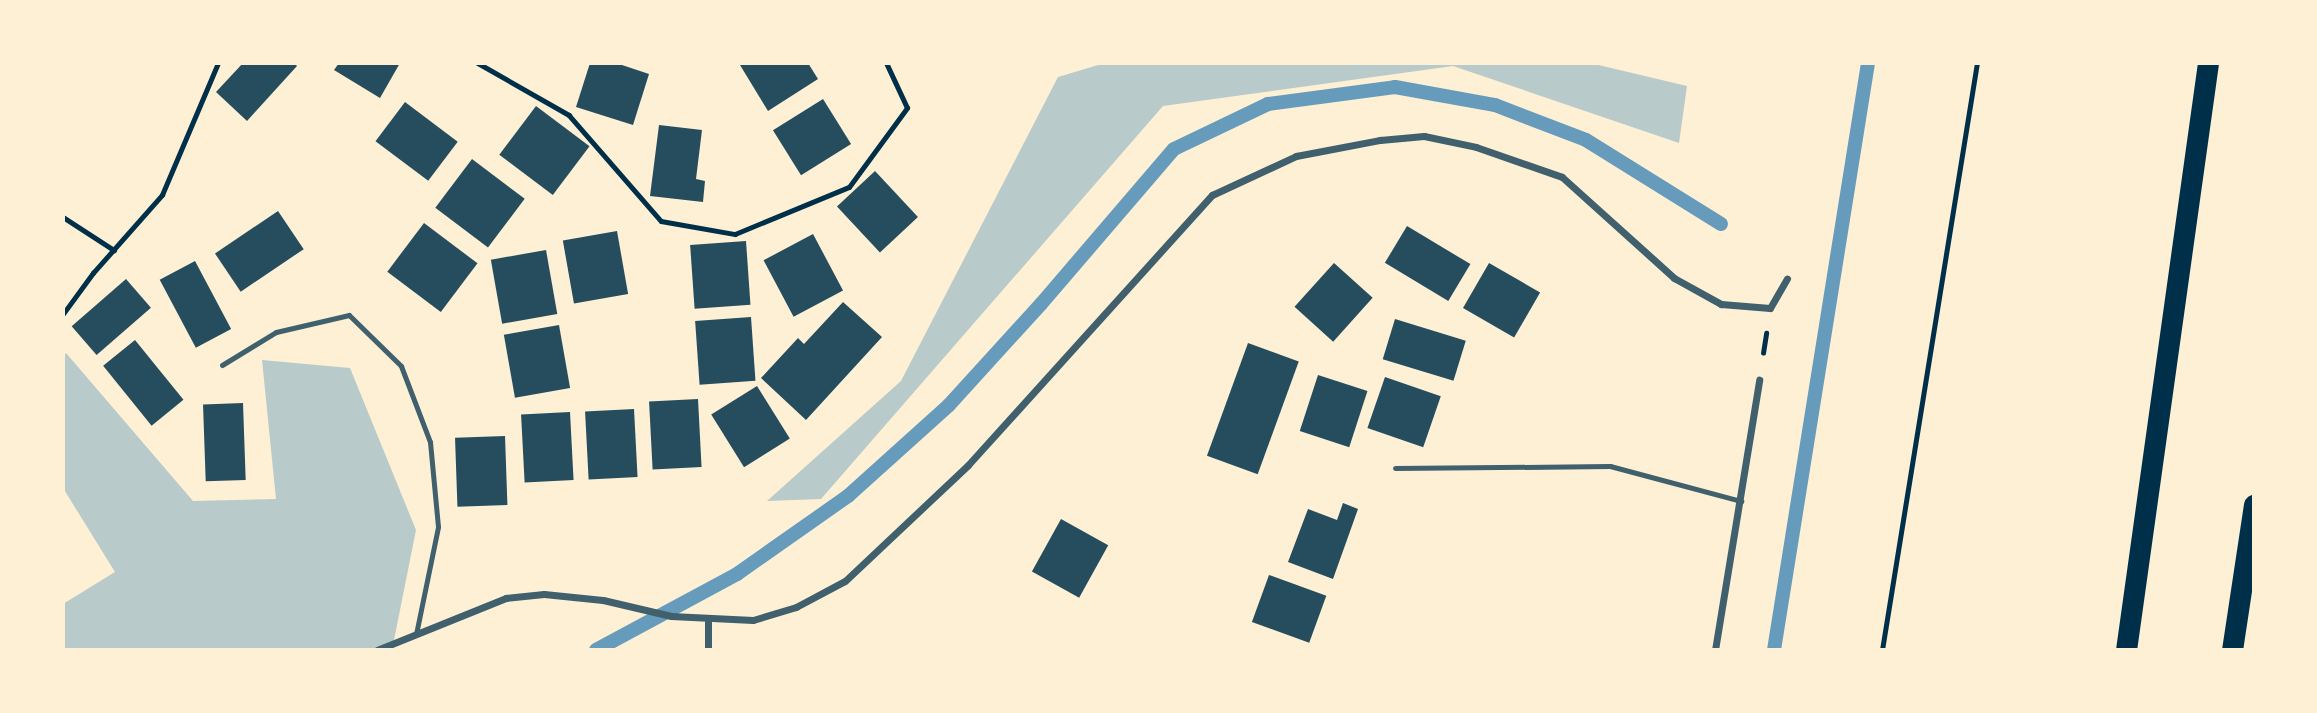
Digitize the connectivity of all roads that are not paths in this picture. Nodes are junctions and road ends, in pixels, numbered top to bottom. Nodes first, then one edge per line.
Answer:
1 (2208, 63) edge
2 (1787, 279) dead end
3 (222, 365) dead end
4 (1759, 380) road end
5 (1395, 468) dead end
6 (1741, 501) junction
7 (2254, 505) edge
8 (708, 618) junction
9 (416, 634) junction
10 (377, 650) edge
11 (708, 650) edge
12 (1715, 650) edge
13 (2126, 650) edge
14 (2232, 650) edge

1 - 13 highway
2 - 8 street
3 - 9 lane
4 - 6 street
5 - 6 lane
6 - 12 street
7 - 14 highway
8 - 9 street
8 - 11 street
9 - 10 street

